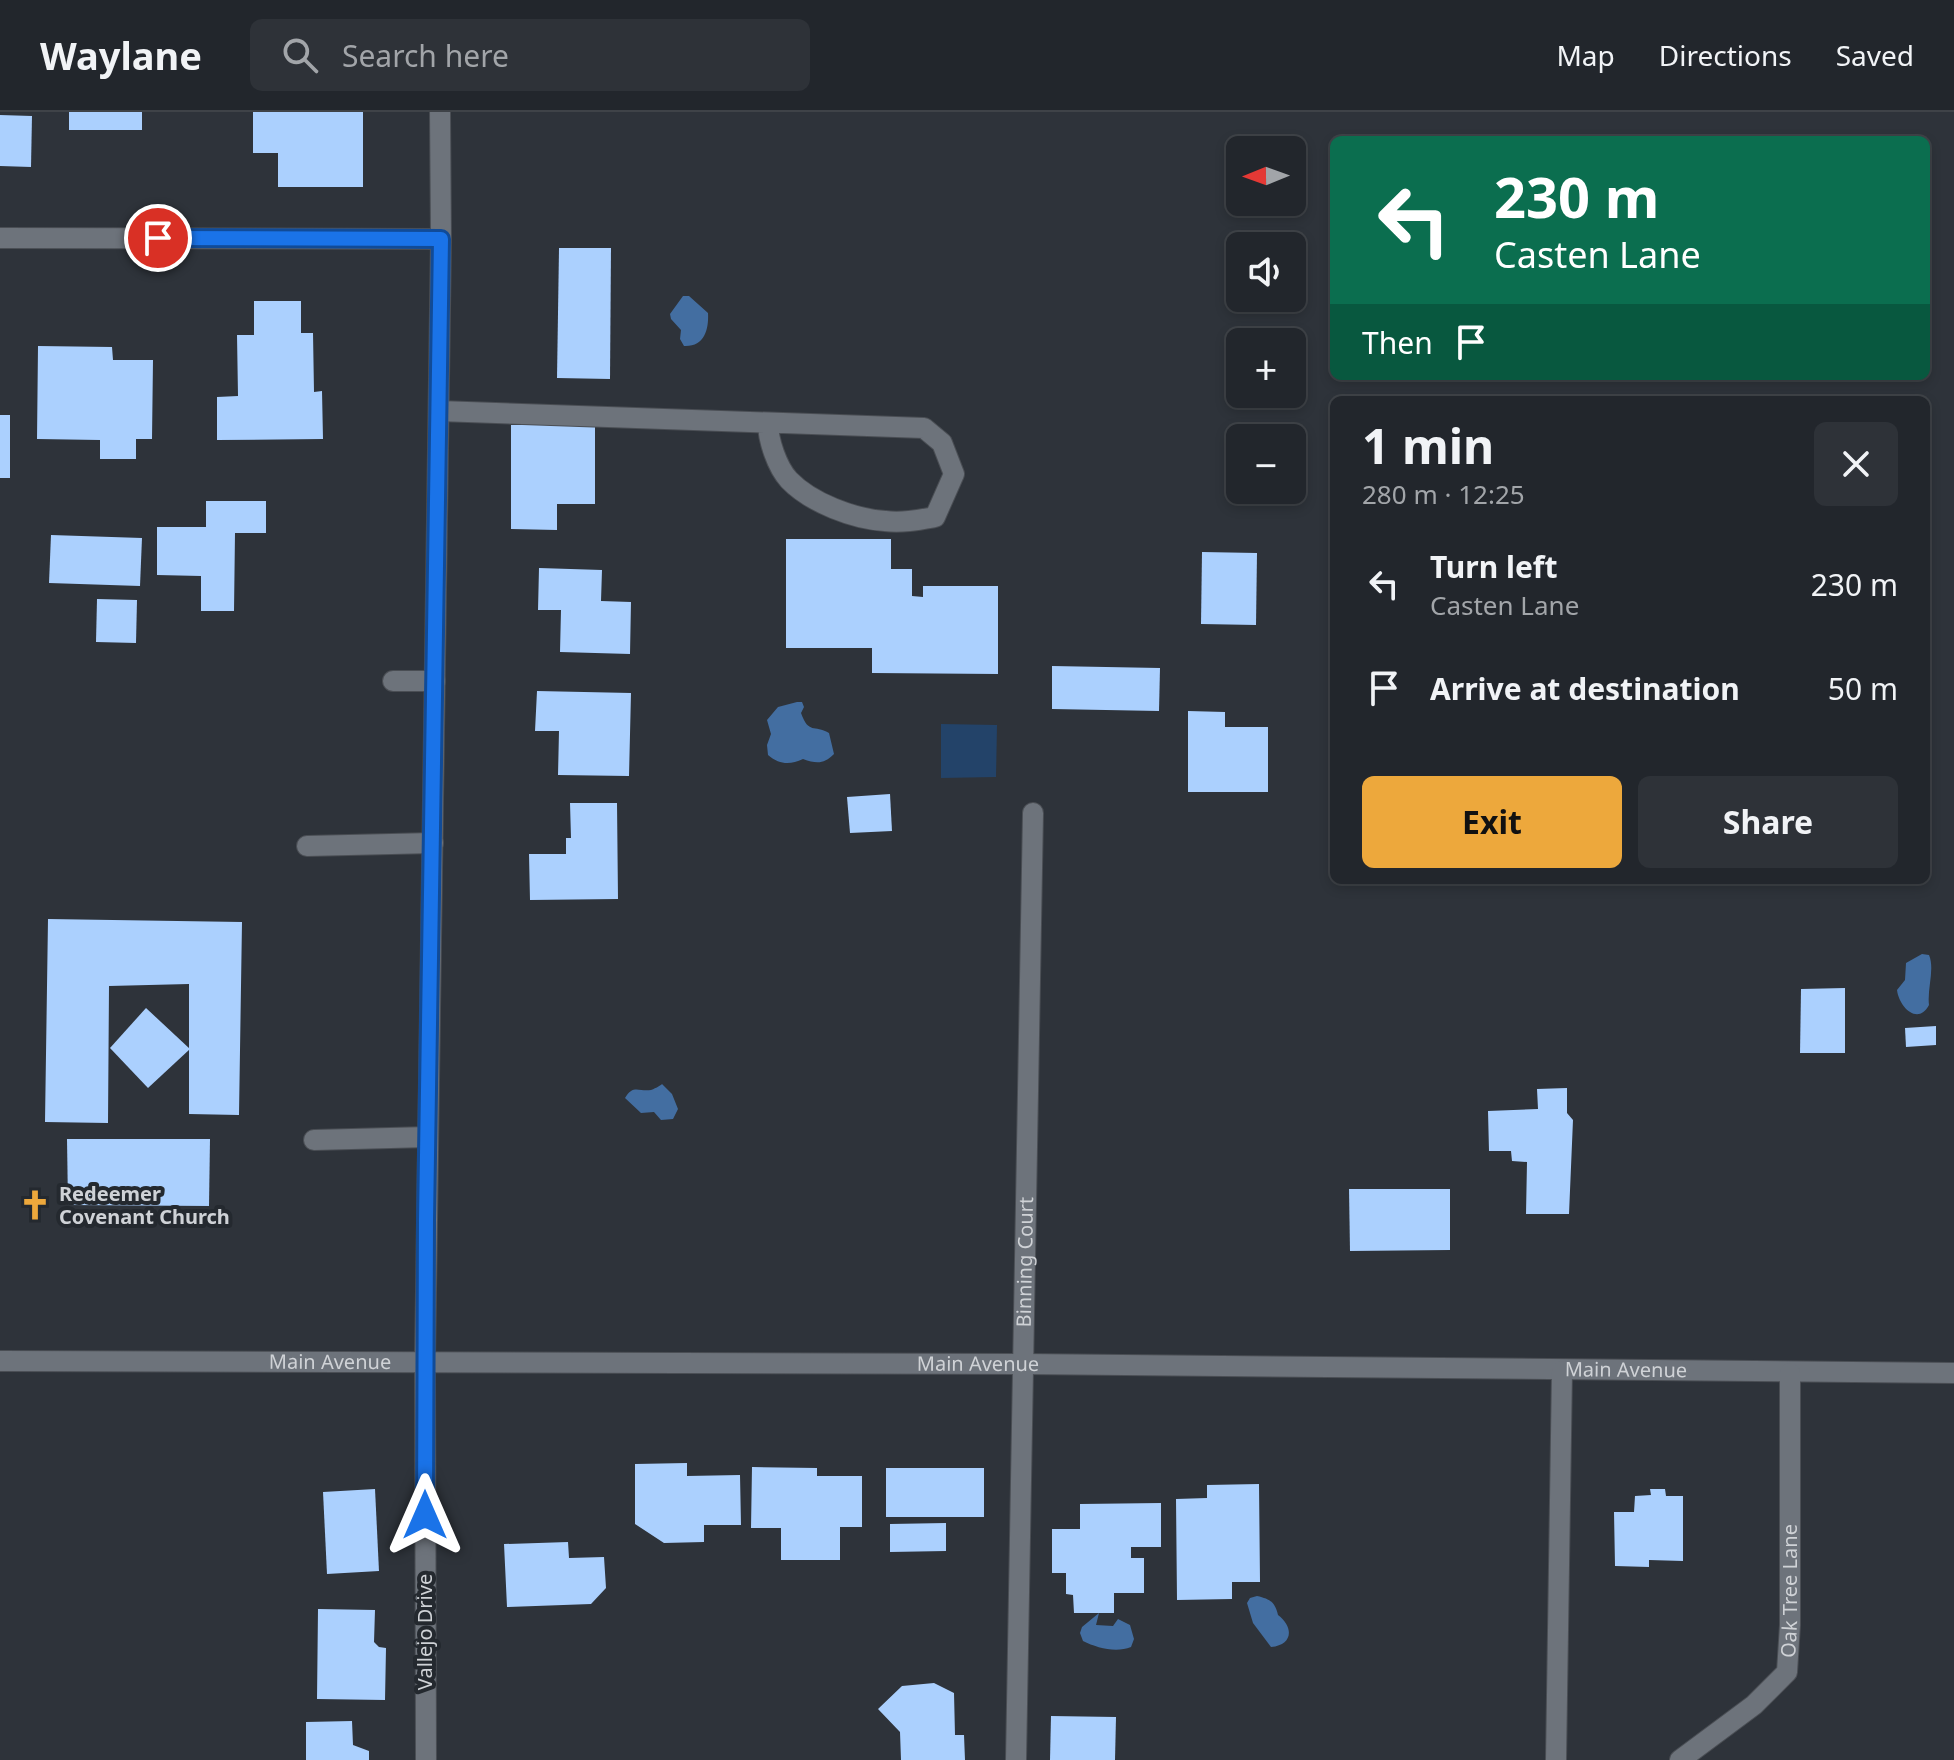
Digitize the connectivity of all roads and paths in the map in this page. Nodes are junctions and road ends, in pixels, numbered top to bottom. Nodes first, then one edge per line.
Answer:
1 (440, 112) edge
2 (0, 238) edge
3 (441, 239) junction
4 (439, 411) junction
5 (768, 423) junction
6 (393, 681) dead end
7 (435, 681) junction
8 (1033, 813) dead end
9 (433, 843) junction
10 (307, 846) dead end
11 (428, 1137) junction
12 (314, 1140) dead end
13 (0, 1361) edge
14 (425, 1361) junction
15 (1024, 1364) junction
16 (1562, 1371) junction
17 (1790, 1373) junction
18 (1954, 1373) edge
19 (426, 1760) edge
20 (1016, 1760) edge
21 (1556, 1760) edge
22 (1680, 1760) edge

1 - 3 street, Vallejo Drive
2 - 3 street
3 - 4 street, Vallejo Drive
4 - 5 street
4 - 7 street, Vallejo Drive
5 - 5 street
6 - 7 street
7 - 9 street, Vallejo Drive
8 - 15 street, Binning Court
9 - 10 street
9 - 11 street, Vallejo Drive
11 - 12 street
11 - 14 street, Vallejo Drive
13 - 14 street, Main Avenue
14 - 15 street, Main Avenue
14 - 19 street, Vallejo Drive
15 - 16 street, Main Avenue
15 - 20 street, Binning Court
16 - 17 street, Main Avenue
16 - 21 street
17 - 18 street, Main Avenue
17 - 22 street, Oak Tree Lane

